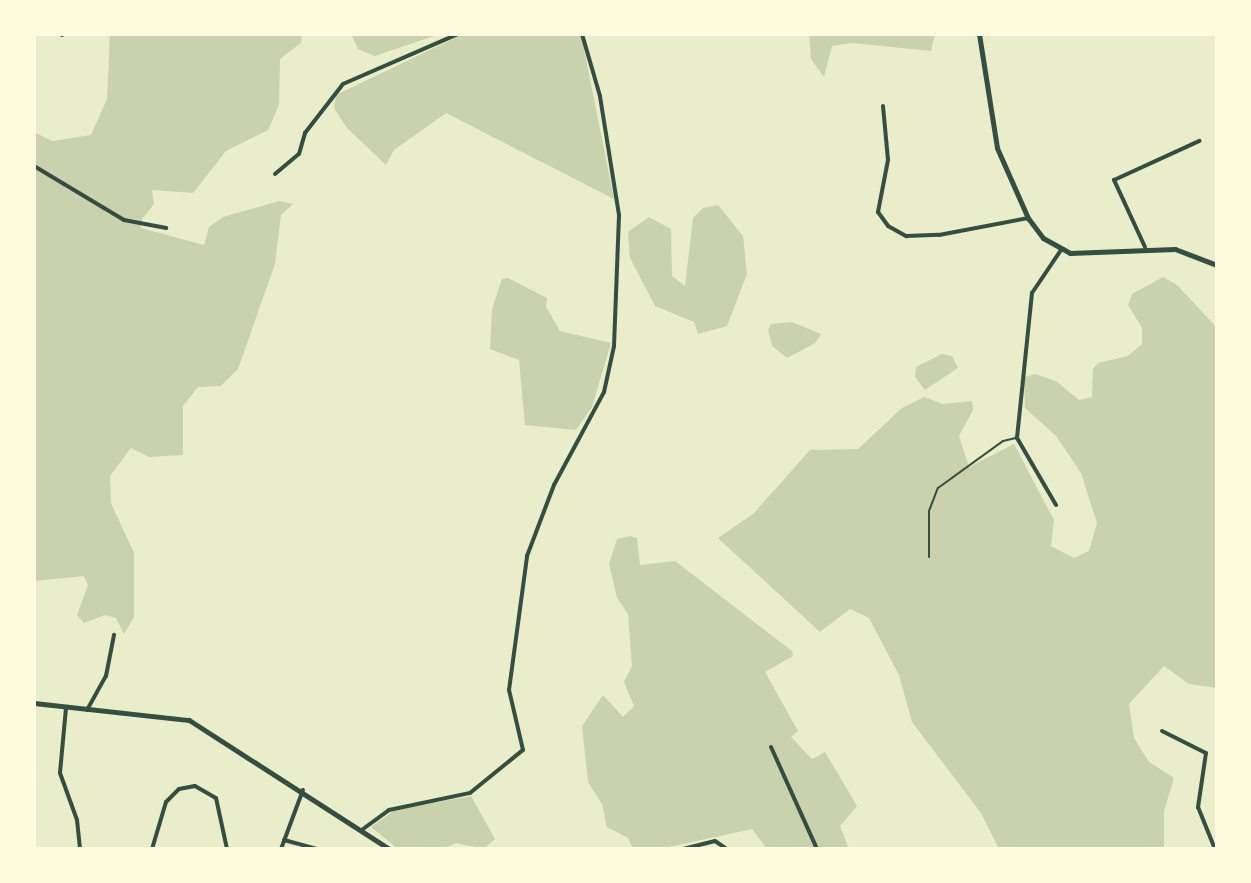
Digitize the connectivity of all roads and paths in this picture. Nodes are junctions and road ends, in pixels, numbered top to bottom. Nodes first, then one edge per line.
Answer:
1 (458, 34) edge
2 (582, 34) edge
3 (979, 34) edge
4 (883, 106) dead end
5 (1199, 141) dead end
6 (34, 166) edge
7 (275, 174) dead end
8 (1028, 218) junction
9 (166, 228) dead end
10 (1145, 247) junction
11 (1061, 250) junction
12 (1217, 265) edge
13 (1017, 438) junction
14 (1056, 505) dead end
15 (929, 557) dead end
16 (114, 635) dead end
17 (34, 703) edge
18 (66, 708) junction
19 (87, 710) junction
20 (1162, 731) dead end
21 (771, 747) dead end
22 (303, 790) junction
23 (363, 829) junction
24 (284, 840) junction
25 (80, 849) edge
26 (152, 849) edge
27 (227, 849) edge
28 (281, 849) edge
29 (318, 849) edge
30 (389, 849) edge
31 (683, 849) edge
32 (727, 849) edge
33 (817, 849) edge
34 (1215, 849) edge

1 - 7 street
2 - 23 street
3 - 8 street
4 - 8 street
5 - 10 street
6 - 9 street
8 - 11 street
10 - 11 street
10 - 12 street
11 - 13 street
13 - 14 street
13 - 15 lane
16 - 19 street
17 - 18 street
18 - 19 street
18 - 25 street
19 - 22 street
20 - 34 street
21 - 33 street
22 - 23 street
22 - 24 street
23 - 30 street
24 - 28 street
24 - 29 street
26 - 27 street
31 - 32 street

